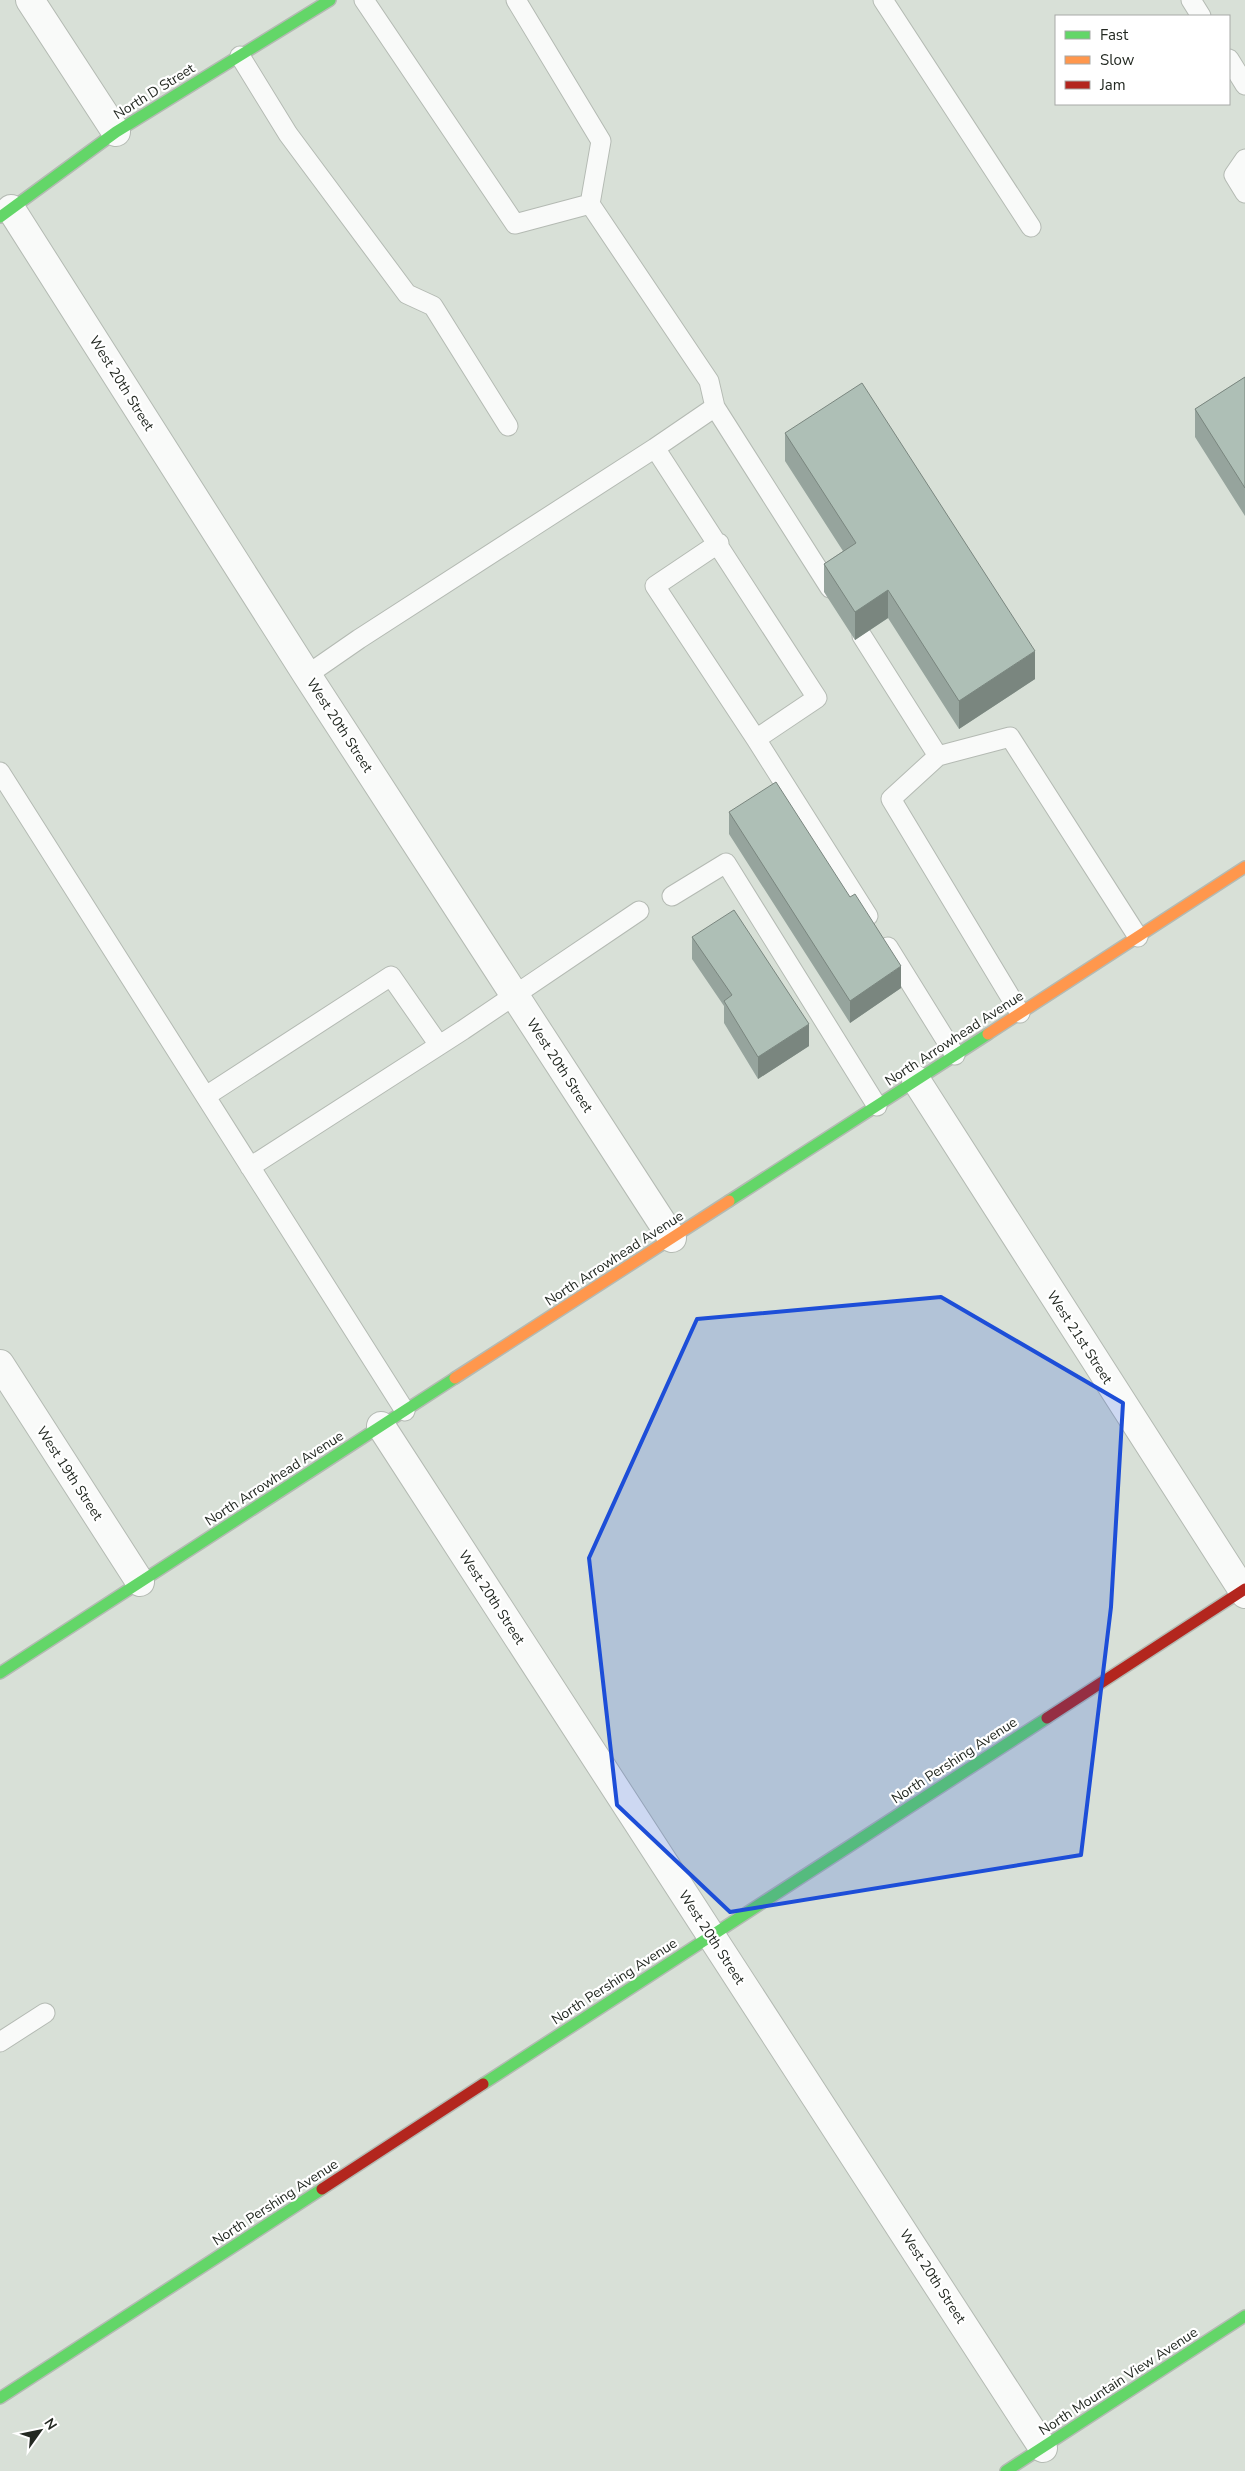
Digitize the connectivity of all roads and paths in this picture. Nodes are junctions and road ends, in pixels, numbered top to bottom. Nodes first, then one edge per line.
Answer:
1 (30, 0) edge
2 (330, 0) edge
3 (364, 0) edge
4 (516, 0) edge
5 (883, 0) edge
6 (240, 56) junction
7 (1230, 61) edge
8 (1245, 85) edge
9 (116, 132) junction
10 (1245, 159) edge
11 (1245, 192) edge
12 (590, 204) junction
13 (6, 213) edge
14 (1031, 227) dead end
15 (715, 407) junction
16 (508, 426) dead end
17 (655, 448) junction
18 (719, 544) junction
19 (830, 588) edge
20 (862, 636) edge
21 (307, 675) junction
22 (756, 739) junction
23 (938, 756) junction
24 (0, 772) edge
25 (1245, 868) edge
26 (672, 896) dead end
27 (639, 911) dead end
28 (1138, 936) junction
29 (514, 994) junction
30 (1020, 1013) junction
31 (439, 1045) junction
32 (955, 1055) junction
33 (916, 1080) junction
34 (206, 1096) junction
35 (877, 1106) junction
36 (250, 1167) junction
37 (672, 1238) junction
38 (0, 1364) edge
39 (405, 1411) junction
40 (381, 1426) junction
41 (140, 1582) junction
42 (1244, 1591) edge
43 (0, 1673) edge
44 (712, 1936) junction
45 (45, 2013) dead end
46 (0, 2042) edge
47 (1245, 2316) edge
48 (0, 2398) edge
49 (1043, 2448) junction
50 (1006, 2471) edge

1 - 9 street
2 - 6 street, North D Street
3 - 12 lane
4 - 12 lane
5 - 14 lane
6 - 9 street, North D Street
6 - 16 lane
7 - 8 lane
9 - 13 street, North D Street
10 - 11 lane
12 - 15 lane
13 - 21 street, West 20th Street
15 - 17 lane
15 - 19 lane
17 - 18 lane
17 - 21 lane
18 - 22 lane
18 - 22 lane
20 - 23 lane
21 - 29 street, West 20th Street
22 - 32 lane
23 - 28 lane
23 - 30 lane
24 - 34 lane
25 - 28 street, North Arrowhead Avenue
26 - 35 lane
27 - 29 lane
28 - 30 street, North Arrowhead Avenue
29 - 31 lane
29 - 37 street, West 20th Street
30 - 32 street, North Arrowhead Avenue
31 - 34 lane
31 - 36 lane
32 - 33 street, North Arrowhead Avenue
33 - 35 street, North Arrowhead Avenue
33 - 42 street, West 21st Street
34 - 36 lane
35 - 37 street, North Arrowhead Avenue
36 - 39 lane
37 - 39 street, North Arrowhead Avenue
38 - 41 street, West 19th Street
39 - 40 street, North Arrowhead Avenue
40 - 41 street, North Arrowhead Avenue
40 - 44 street, West 20th Street
41 - 43 street, North Arrowhead Avenue
42 - 44 street, North Pershing Avenue
44 - 48 street, North Pershing Avenue
44 - 49 street, West 20th Street
45 - 46 lane
47 - 49 street, North Mountain View Avenue
49 - 50 street, North Mountain View Avenue

